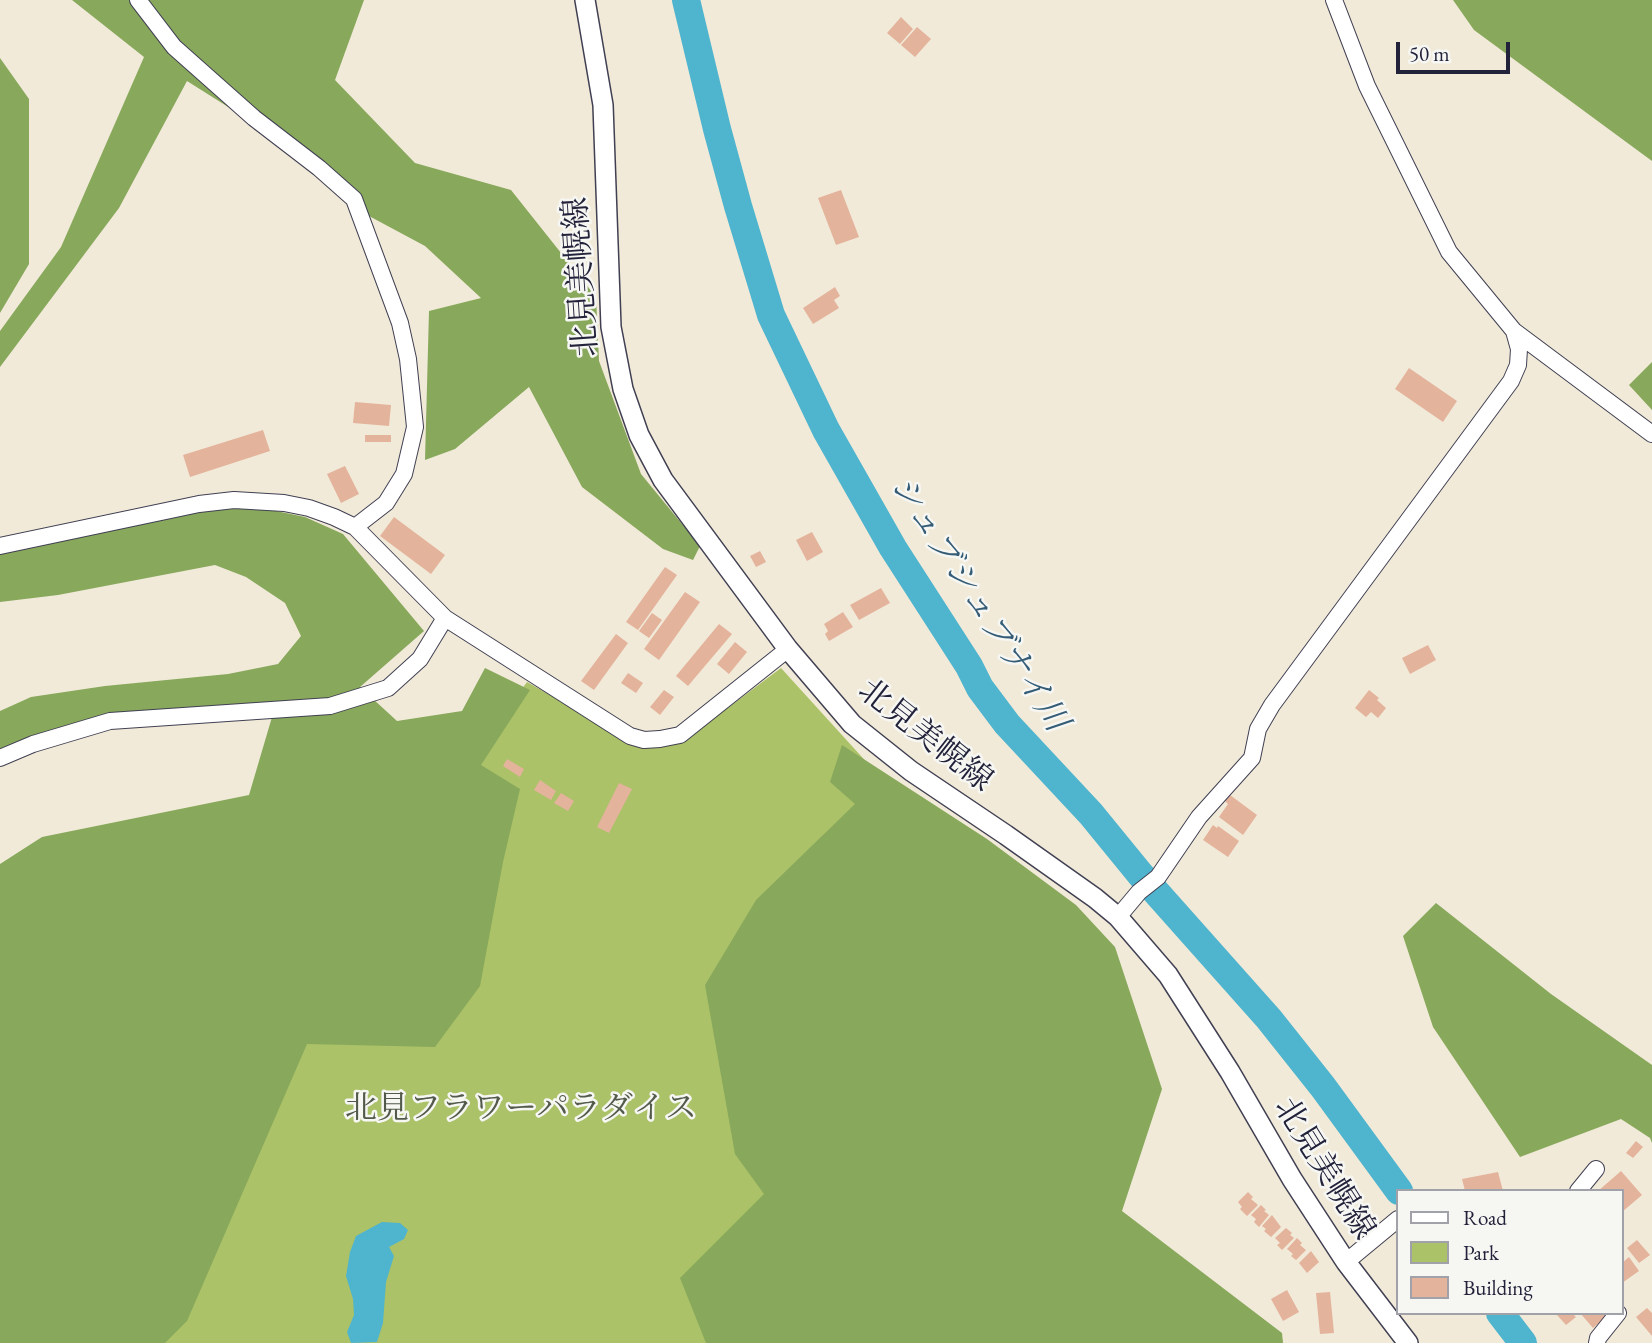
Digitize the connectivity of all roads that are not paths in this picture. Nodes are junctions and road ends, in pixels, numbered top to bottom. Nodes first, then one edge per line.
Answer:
1 (138, 0) edge
2 (585, 0) edge
3 (1334, 0) edge
4 (1514, 331) junction
5 (1652, 434) edge
6 (355, 527) junction
7 (0, 546) edge
8 (445, 618) junction
9 (788, 649) junction
10 (0, 758) edge
11 (1118, 917) junction
12 (1596, 1169) dead end
13 (1580, 1189) edge
14 (1396, 1221) edge
15 (1346, 1262) junction
16 (1616, 1315) edge
17 (1408, 1343) edge
18 (1597, 1343) edge

1 - 6 street
2 - 9 main road, 北見美幌線
3 - 4 street
4 - 5 street
4 - 11 street
6 - 7 street
6 - 8 street
8 - 9 street
8 - 10 street
9 - 11 main road, 北見美幌線
11 - 15 main road, 北見美幌線
12 - 13 street
14 - 15 street
15 - 17 main road, 北見美幌線
16 - 18 street

